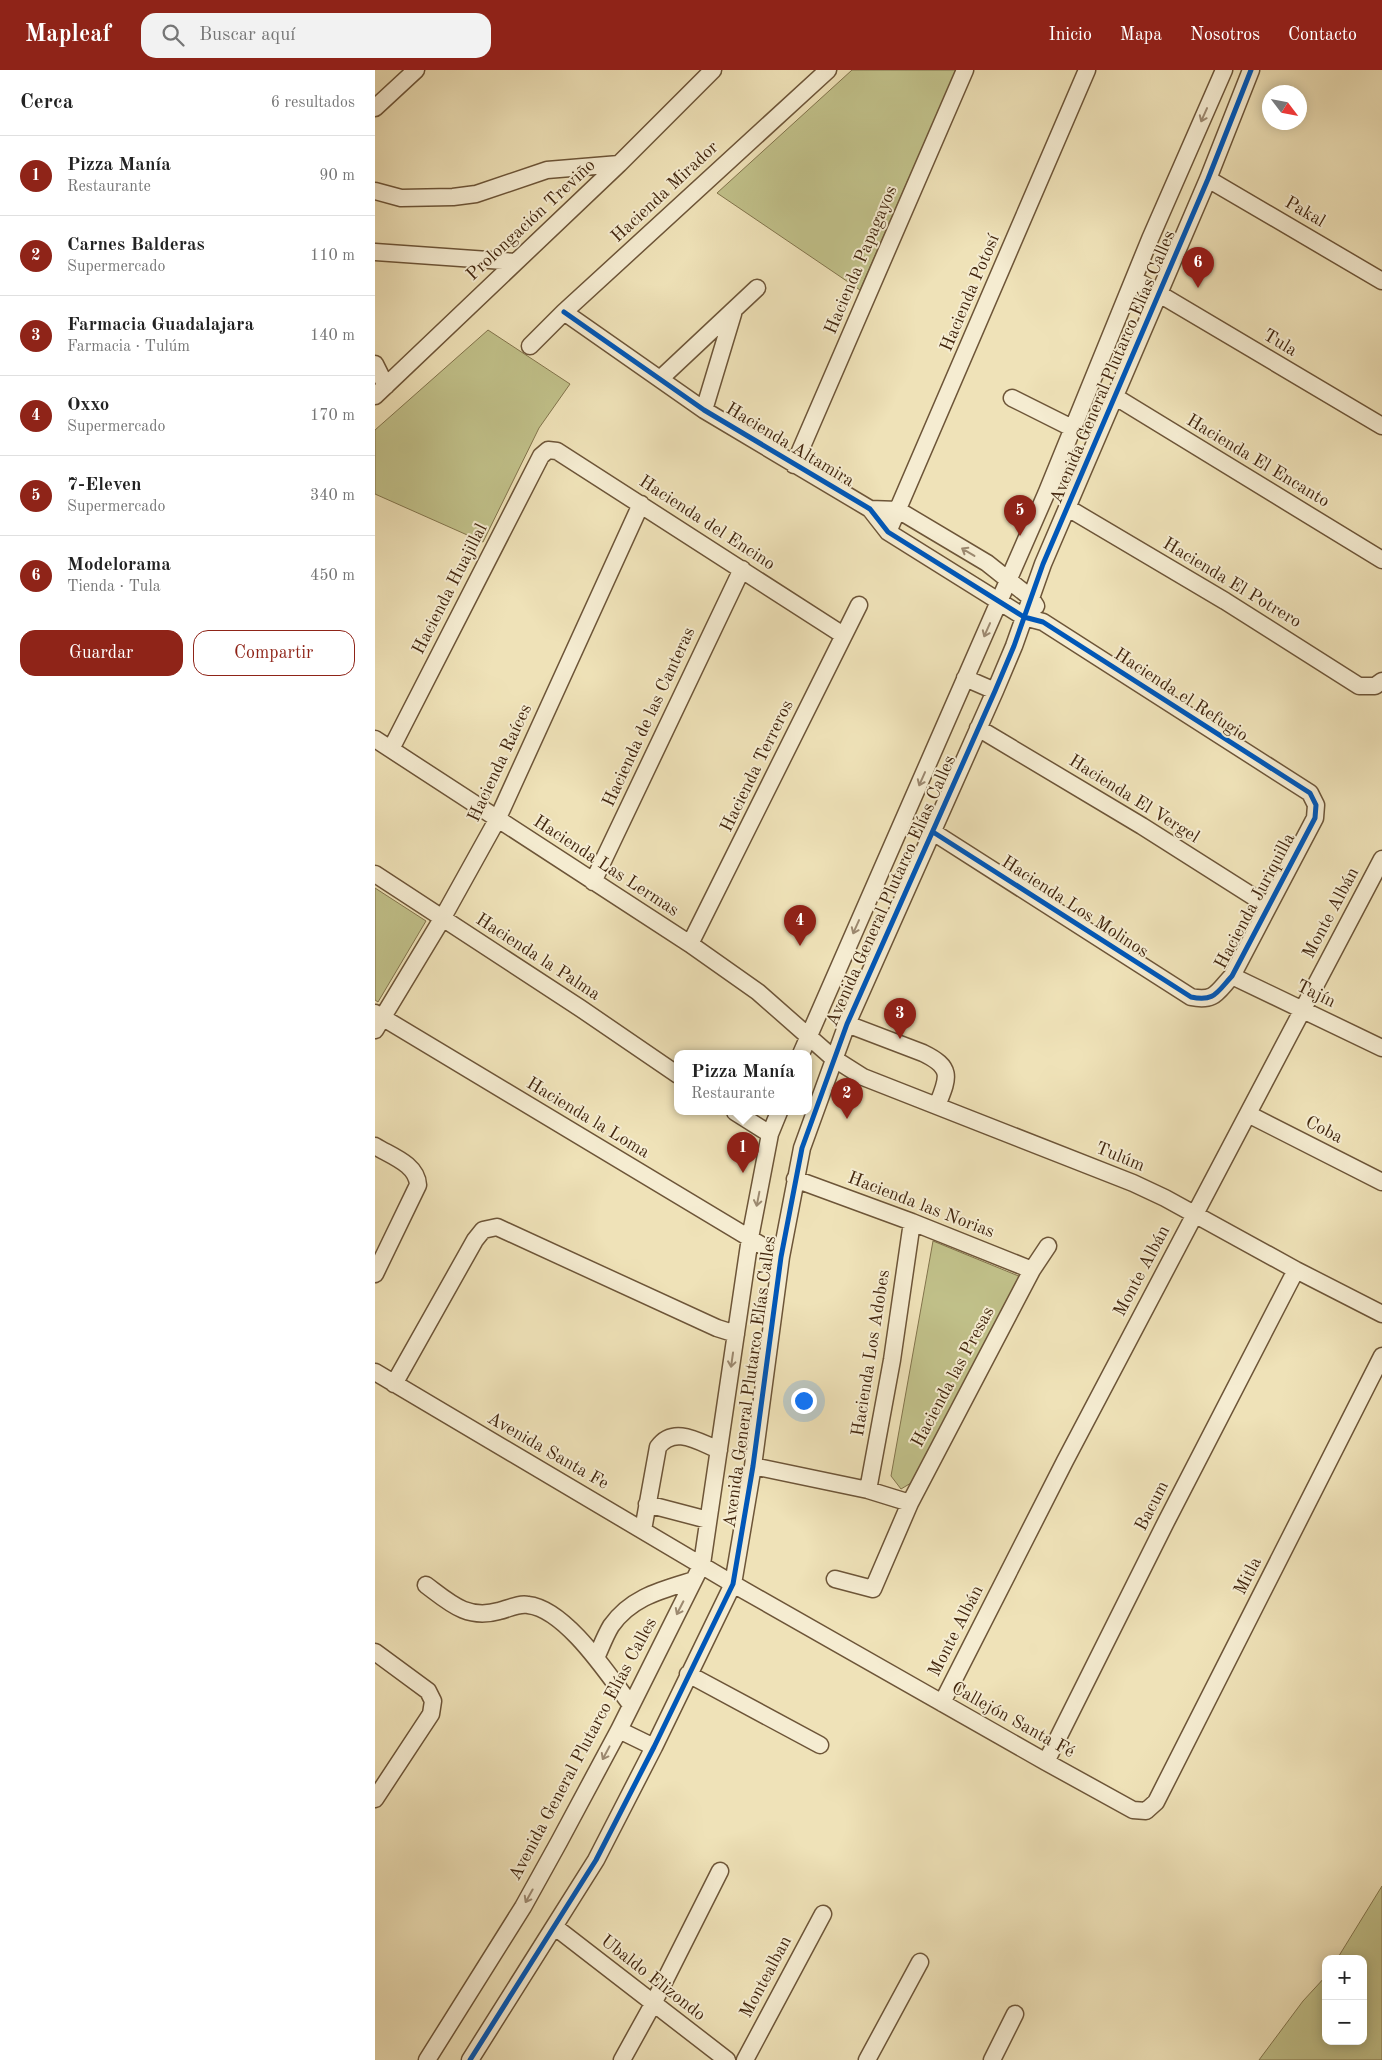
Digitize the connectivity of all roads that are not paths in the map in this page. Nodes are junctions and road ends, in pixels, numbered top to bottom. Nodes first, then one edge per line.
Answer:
1 (416, 70) edge
2 (713, 70) edge
3 (828, 70) edge
4 (965, 70) edge
5 (1087, 70) edge
6 (1222, 71) edge
7 (1249, 75) edge
8 (375, 108) edge
9 (619, 164) junction
10 (1208, 179) junction
11 (375, 191) edge
12 (375, 252) edge
13 (516, 262) junction
14 (1134, 279) junction
15 (1382, 280) edge
16 (757, 288) dead end
17 (1158, 294) junction
18 (564, 312) junction
19 (733, 312) junction
20 (530, 346) dead end
21 (375, 364) edge
22 (659, 379) junction
23 (380, 391) edge
24 (1114, 396) junction
25 (1013, 398) dead end
26 (704, 410) junction
27 (1382, 426) edge
28 (1072, 428) junction
29 (548, 450) joint
30 (794, 465) junction
31 (641, 504) junction
32 (870, 508) junction
33 (1068, 508) junction
34 (898, 510) junction
35 (888, 532) junction
36 (1382, 560) edge
37 (742, 569) junction
38 (1009, 579) junction
39 (1031, 598) junction
40 (999, 601) junction
41 (859, 605) dead end
42 (1024, 617) junction
43 (1043, 622) junction
44 (843, 635) junction
45 (965, 678) junction
46 (1378, 684) edge
47 (995, 691) junction
48 (979, 728) junction
49 (375, 739) edge
50 (391, 749) junction
51 (1316, 805) joint
52 (497, 820) junction
53 (933, 832) junction
54 (1382, 860) edge
55 (375, 874) edge
56 (593, 882) junction
57 (1268, 906) junction
58 (442, 919) junction
59 (690, 944) junction
60 (1232, 976) junction
61 (1204, 1000) joint
62 (1303, 1010) junction
63 (378, 1021) edge
64 (847, 1024) junction
65 (807, 1036) junction
66 (1382, 1048) edge
67 (802, 1050) edge
68 (833, 1058) junction
69 (674, 1073) edge
70 (937, 1106) junction
71 (1248, 1114) junction
72 (740, 1115) edge
73 (778, 1115) edge
74 (770, 1134) junction
75 (375, 1146) edge
76 (795, 1179) junction
77 (1382, 1182) edge
78 (1195, 1214) junction
79 (912, 1222) junction
80 (750, 1238) junction
81 (1048, 1246) dead end
82 (781, 1257) junction
83 (1032, 1270) junction
84 (1296, 1270) junction
85 (375, 1274) edge
86 (1382, 1314) edge
87 (735, 1334) junction
88 (1382, 1356) edge
89 (375, 1372) edge
90 (393, 1384) junction
91 (719, 1450) junction
92 (753, 1466) junction
93 (868, 1490) junction
94 (910, 1503) junction
95 (647, 1504) junction
96 (708, 1520) junction
97 (643, 1530) junction
98 (702, 1564) junction
99 (835, 1579) dead end
100 (694, 1580) junction
101 (733, 1584) junction
102 (426, 1586) dead end
103 (375, 1652) edge
104 (596, 1658) junction
105 (688, 1674) junction
106 (942, 1704) junction
107 (631, 1705) junction
108 (619, 1730) junction
109 (821, 1745) dead end
110 (654, 1747) junction
111 (1046, 1762) junction
112 (375, 1799) edge
113 (1146, 1811) joint
114 (720, 1871) dead end
115 (823, 1914) dead end
116 (555, 1927) junction
117 (920, 1962) dead end
118 (653, 2004) junction
119 (1015, 2014) dead end
120 (427, 2060) edge
121 (470, 2060) edge
122 (622, 2060) edge
123 (727, 2060) edge
124 (745, 2060) edge
125 (867, 2060) edge
126 (992, 2060) edge

1 - 8 street
2 - 9 street, Prolongación Treviño
3 - 18 street, Hacienda Mirador
4 - 30 street, Hacienda Papagayos
5 - 34 street, Hacienda Potosí
6 - 7 street
6 -> 14 street, Avenida General Plutarco Elías Calles
7 - 10 street, Avenida General Plutarco Elías Calles
9 - 11 street
9 - 13 street, Prolongación Treviño
10 - 15 street, Pakal
10 - 17 street, Avenida General Plutarco Elías Calles
12 - 13 street
13 - 23 street, Prolongación Treviño
14 - 17 street, Tula
14 - 28 street, Avenida General Plutarco Elías Calles
16 - 19 street
17 - 24 street, Avenida General Plutarco Elías Calles
17 - 27 street, Tula
18 - 20 street, Hacienda Mirador
18 - 22 street, Hacienda Altamira
19 - 22 street
19 - 26 street
21 - 23 street
22 - 26 street, Hacienda Altamira
24 - 33 street, Avenida General Plutarco Elías Calles
24 - 36 street, Hacienda El Encanto
25 - 28 street
26 - 30 street, Hacienda Altamira
28 - 38 street, Avenida General Plutarco Elías Calles
29 - 31 street, Hacienda del Encino
29 - 50 street, Hacienda Huajillal
30 - 32 street, Hacienda Altamira
31 - 37 street, Hacienda del Encino
31 - 52 street, Hacienda Raíces
32 - 34 street, Hacienda Altamira
32 - 35 street, Hacienda Altamira
33 - 39 street, Avenida General Plutarco Elías Calles
33 - 46 street, Hacienda El Potrero
34 - 35 street, Hacienda Potosí
38 -> 34 street, Hacienda Altamira
35 - 40 street, Hacienda Altamira
37 - 44 street, Hacienda del Encino
37 - 56 street, Hacienda de las Canteras
38 - 39 street, Hacienda Altamira
38 - 40 street, Avenida General Plutarco Elías Calles
39 - 42 street, Avenida General Plutarco Elías Calles
39 - 43 street
40 - 42 street, Hacienda Altamira
40 -> 45 street, Avenida General Plutarco Elías Calles
41 - 44 street, Hacienda Terreros
42 - 43 street, Hacienda el Refugio
42 - 47 street, Avenida General Plutarco Elías Calles
43 - 51 street, Hacienda el Refugio
44 - 59 street, Hacienda Terreros
45 - 47 street
45 -> 65 street, Avenida General Plutarco Elías Calles
47 - 48 street, Avenida General Plutarco Elías Calles
48 - 53 street, Avenida General Plutarco Elías Calles
48 - 57 street, Hacienda El Vergel
49 - 50 street, Hacienda Las Lermas
50 - 52 street, Hacienda Las Lermas
51 - 57 street, Hacienda Juriquilla
52 - 56 street, Hacienda Las Lermas
52 - 58 street, Hacienda Raíces
53 - 61 street, Hacienda Los Molinos
53 - 64 street, Avenida General Plutarco Elías Calles
54 - 62 street, Monte Albán
55 - 58 street, Hacienda la Palma
56 - 59 street, Hacienda Las Lermas
57 - 60 street, Hacienda Juriquilla
58 - 63 street, Hacienda Raíces
58 - 69 street, Hacienda la Palma
59 - 65 street, Hacienda Las Lermas
60 - 61 street, Hacienda Juriquilla
60 - 62 street, Tajín
62 - 66 street, Tajín
62 - 71 street, Monte Albán
63 - 80 street, Hacienda la Loma
64 - 68 street, Avenida General Plutarco Elías Calles
64 - 70 street
65 - 67 street, Avenida General Plutarco Elías Calles
65 - 68 street, Hacienda Las Lermas
68 - 70 street, Tulúm
68 - 76 street, Avenida General Plutarco Elías Calles
70 - 78 street, Tulúm
71 - 77 street, Coba
71 - 78 street, Monte Albán
72 - 74 street
73 - 74 street, Avenida General Plutarco Elías Calles
74 -> 80 street, Avenida General Plutarco Elías Calles
75 - 85 street
76 - 79 street, Hacienda las Norias
76 - 82 street, Avenida General Plutarco Elías Calles
78 - 84 street, Tulúm
78 - 106 street, Monte Albán
79 - 83 street, Hacienda las Norias
79 - 93 street, Hacienda Los Adobes
80 - 82 street, Hacienda la Loma
80 - 87 street, Avenida General Plutarco Elías Calles
81 - 83 street, Hacienda las Presas
82 - 92 street, Avenida General Plutarco Elías Calles
83 - 94 street, Hacienda las Presas
84 - 86 street, Tulúm
84 - 111 street, Bacum
87 - 90 street
87 -> 91 street, Avenida General Plutarco Elías Calles
88 - 113 street, Mitla
89 - 90 street, Avenida Santa Fe
90 - 97 street, Avenida Santa Fe
91 - 95 street
91 - 96 street, Avenida General Plutarco Elías Calles
92 - 93 street
92 - 101 street, Avenida General Plutarco Elías Calles
93 - 94 street
94 - 99 street, Hacienda las Presas
95 - 96 street
95 - 97 street
96 - 98 street, Avenida General Plutarco Elías Calles
97 - 98 street, Avenida Santa Fe
98 - 100 street, Avenida General Plutarco Elías Calles
98 - 101 street, Callejón Santa Fé
100 - 104 street
100 -> 107 street, Avenida General Plutarco Elías Calles
101 - 105 street, Avenida General Plutarco Elías Calles
101 - 106 street, Callejón Santa Fé
102 - 104 street
103 - 112 street
104 - 107 street
105 - 109 street
105 - 110 street, Avenida General Plutarco Elías Calles
106 - 111 street, Callejón Santa Fé
107 - 108 street, Avenida General Plutarco Elías Calles
108 - 110 street
108 -> 120 street, Avenida General Plutarco Elías Calles
110 - 116 street, Avenida General Plutarco Elías Calles
111 - 113 street, Callejón Santa Fé
114 - 118 street
115 - 124 street, Montealban
116 - 118 street, Ubaldo Elizondo
116 - 121 street, Avenida General Plutarco Elías Calles
117 - 125 street
118 - 122 street
118 - 123 street, Ubaldo Elizondo
119 - 126 street

